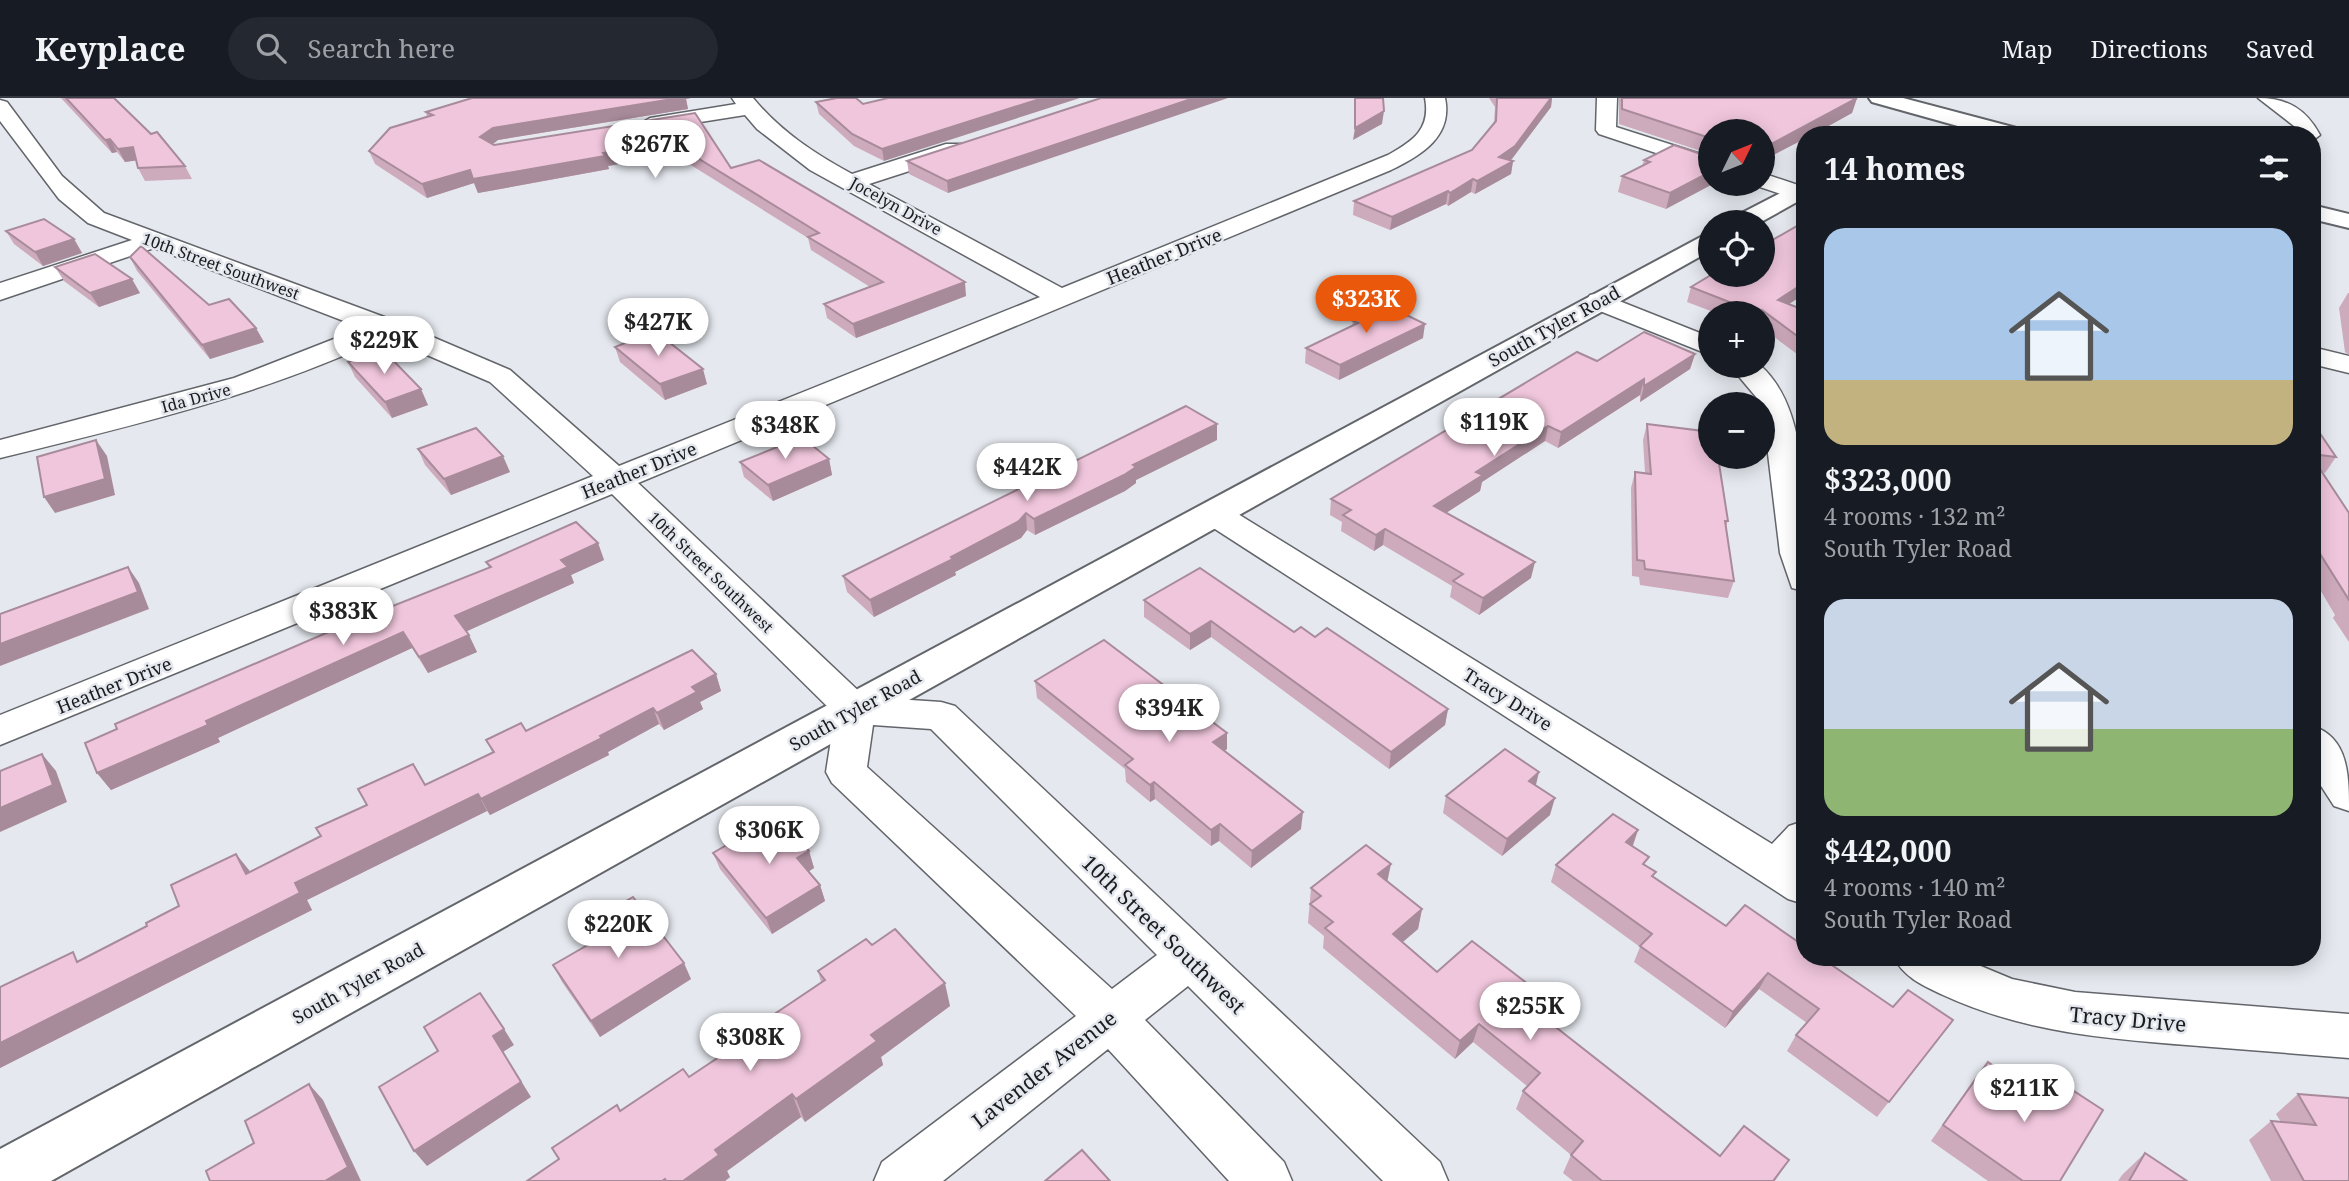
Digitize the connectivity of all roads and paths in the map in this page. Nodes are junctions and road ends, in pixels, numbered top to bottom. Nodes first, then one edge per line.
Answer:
1 (1436, 98) edge
2 (1607, 98) edge
3 (1879, 98) edge
4 (2268, 98) edge
5 (746, 103) edge
6 (0, 106) edge
7 (1939, 114) junction
8 (1918, 126) edge
9 (1983, 126) edge
10 (2304, 126) edge
11 (631, 128) edge
12 (968, 144) edge
13 (1698, 159) edge
14 (851, 182) junction
15 (1775, 183) edge
16 (1796, 189) edge
17 (1796, 193) edge
18 (1764, 210) edge
19 (2321, 214) edge
20 (2349, 221) edge
21 (152, 241) junction
22 (1698, 247) edge
23 (0, 292) edge
24 (1062, 298) junction
25 (1599, 301) junction
26 (385, 327) junction
27 (1698, 342) edge
28 (2321, 357) edge
29 (2349, 365) edge
30 (1759, 378) edge
31 (0, 449) edge
32 (616, 480) junction
33 (1213, 513) junction
34 (1796, 546) edge
35 (855, 710) junction
36 (0, 731) edge
37 (2321, 753) edge
38 (2349, 795) edge
39 (1795, 864) edge
40 (1188, 958) junction
41 (1934, 966) edge
42 (1111, 1018) junction
43 (2349, 1036) edge
44 (0, 1179) edge
45 (901, 1181) edge
46 (1265, 1181) edge
47 (1421, 1181) edge

1 - 24 street, Heather Drive
2 - 13 street
3 - 7 street
4 - 10 street
5 - 11 street
5 - 14 street, Jocelyn Drive
6 - 21 street, 10th Street Southwest
7 - 8 street
7 - 9 street
12 - 14 street
14 - 24 street, Jocelyn Drive
15 - 16 street
17 - 18 street
19 - 20 street
21 - 23 street
21 - 26 street, 10th Street Southwest
22 - 25 street, South Tyler Road
24 - 32 street, Heather Drive
25 - 27 street
25 - 33 street, South Tyler Road
26 - 31 street, Ida Drive
26 - 32 street, 10th Street Southwest
28 - 29 street
30 - 34 street
32 - 35 street, 10th Street Southwest
32 - 36 street, Heather Drive
33 - 35 street, South Tyler Road
33 - 39 street, Tracy Drive
35 - 40 street, 10th Street Southwest
35 - 42 street
35 - 44 street, South Tyler Road
37 - 38 street
40 - 42 street, Lavender Avenue
40 - 47 street, 10th Street Southwest
41 - 43 street, Tracy Drive
42 - 45 street, Lavender Avenue
42 - 46 street

